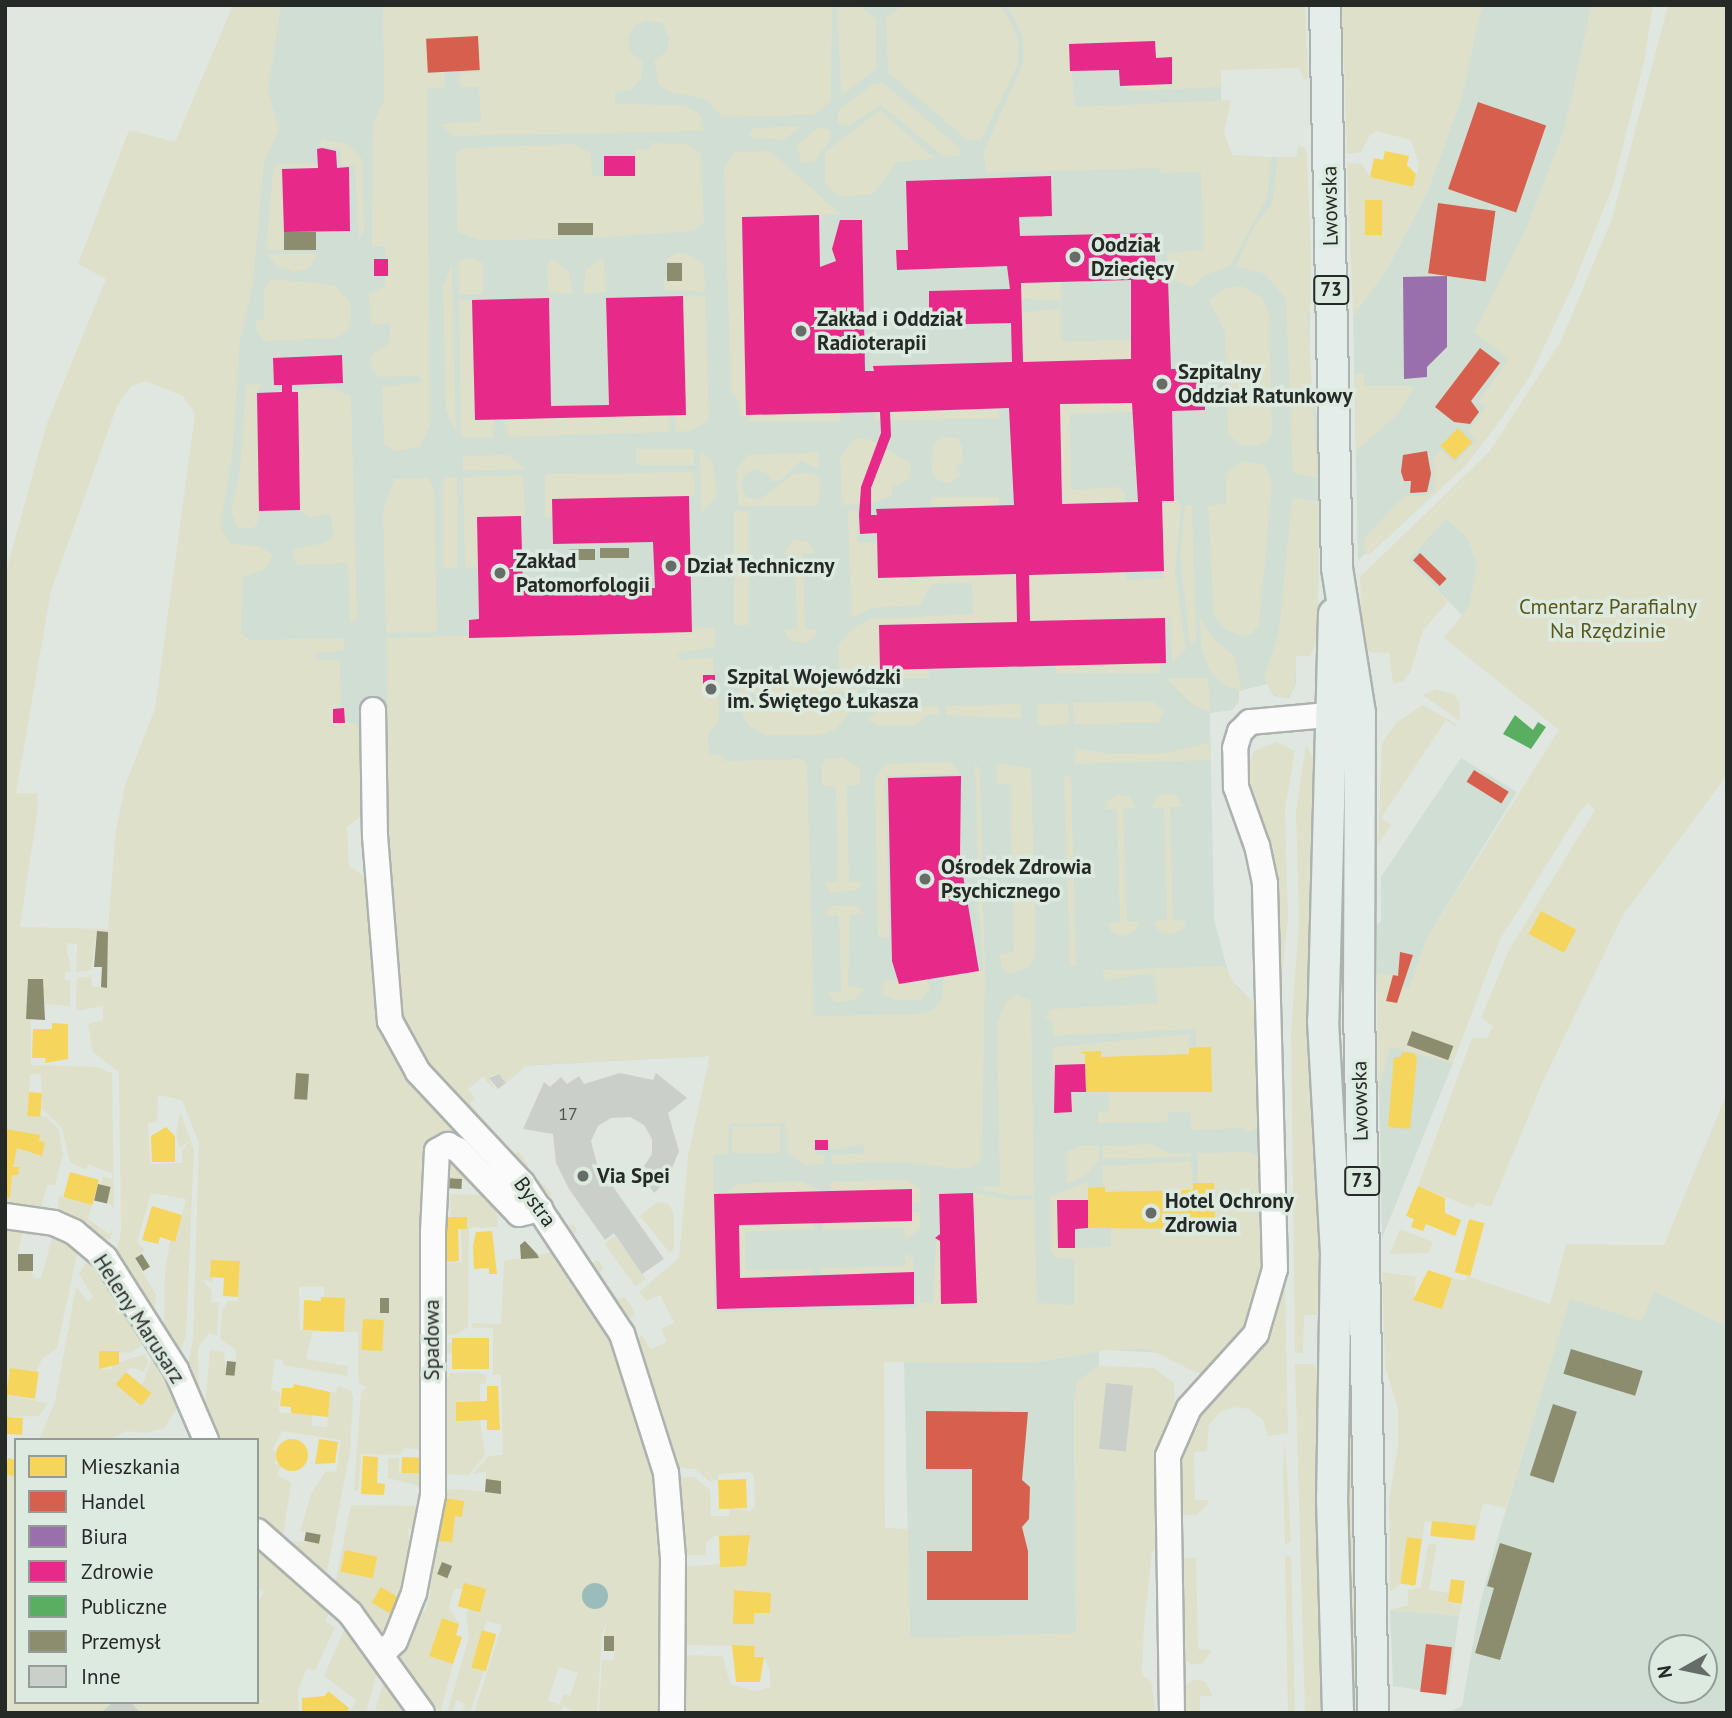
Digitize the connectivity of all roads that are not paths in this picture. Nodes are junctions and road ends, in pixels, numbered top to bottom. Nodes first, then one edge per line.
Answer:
1 (1325, 5) edge
2 (1337, 575) junction
3 (373, 710) dead end
4 (1360, 713) junction
5 (1329, 714) junction
6 (540, 1209) junction
7 (5, 1216) edge
8 (205, 1438) edge
9 (259, 1533) edge
10 (382, 1654) junction
11 (422, 1713) edge
12 (672, 1713) edge
13 (1172, 1713) edge
14 (1338, 1713) edge
15 (1373, 1713) edge

1 - 2 main road, Lwowska / 73
2 - 4 main road, Lwowska / 73
2 - 5 main road, Lwowska / 73
3 - 6 street, Bystra
4 - 5 street
4 - 15 main road, Lwowska / 73
5 - 13 street
5 - 14 main road, Lwowska / 73
6 - 10 street, Spadowa
6 - 12 street, Bystra
7 - 8 street, Heleny Marusarz
9 - 10 street
10 - 11 street

